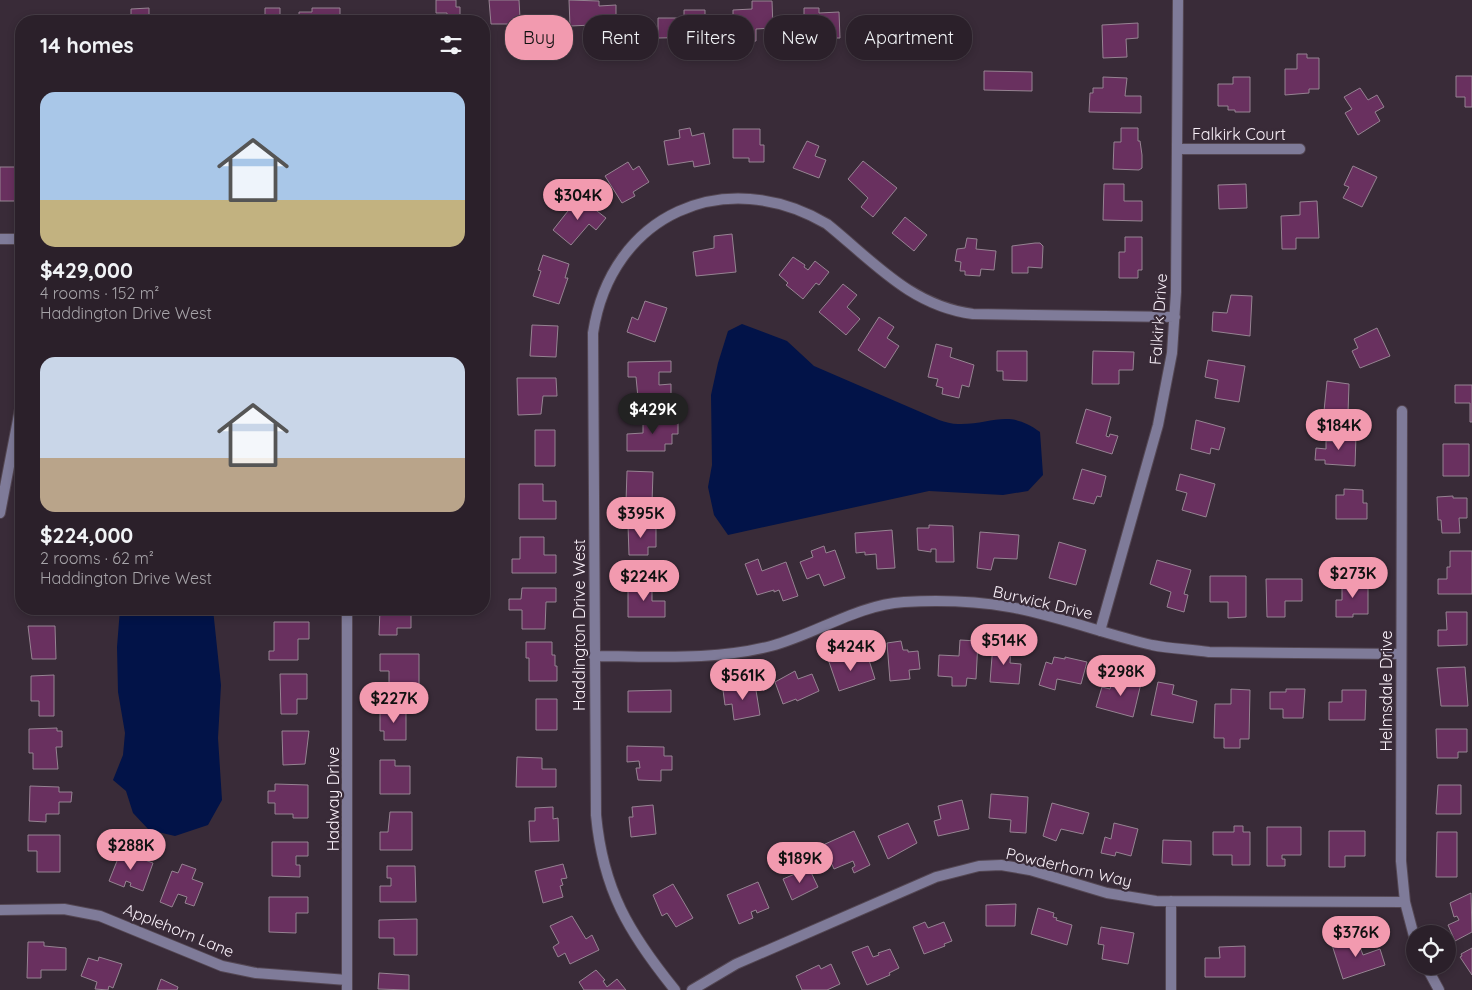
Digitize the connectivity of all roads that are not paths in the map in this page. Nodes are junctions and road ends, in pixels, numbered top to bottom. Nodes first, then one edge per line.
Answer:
1 (1178, 0) edge
2 (1178, 149) junction
3 (1300, 149) dead end
4 (0, 238) edge
5 (15, 239) edge
6 (1175, 317) junction
7 (1402, 411) dead end
8 (15, 435) edge
9 (0, 513) edge
10 (347, 615) edge
11 (1100, 631) junction
12 (1401, 654) junction
13 (594, 656) junction
14 (1171, 901) junction
15 (1405, 902) junction
16 (0, 910) edge
17 (1411, 925) edge
18 (1431, 975) edge
19 (347, 985) edge
20 (675, 990) edge
21 (692, 990) edge
22 (1171, 990) edge
23 (1439, 990) edge

1 - 2 street, Falkirk Drive
2 - 3 street, Falkirk Court
2 - 6 street, Falkirk Drive
4 - 5 street
6 - 11 street, Falkirk Drive
6 - 13 street, Haddington Drive West
7 - 12 street, Helmsdale Drive
8 - 9 street
10 - 19 street, Hadway Drive
11 - 12 street, Burwick Drive
11 - 13 street, Burwick Drive
12 - 15 street, Helmsdale Drive
13 - 20 street, Haddington Drive West
14 - 15 street, Powderhorn Way
14 - 21 street, Powderhorn Way
14 - 22 street
15 - 17 street, Helmsdale Drive
16 - 19 street, Applehorn Lane
18 - 23 street

